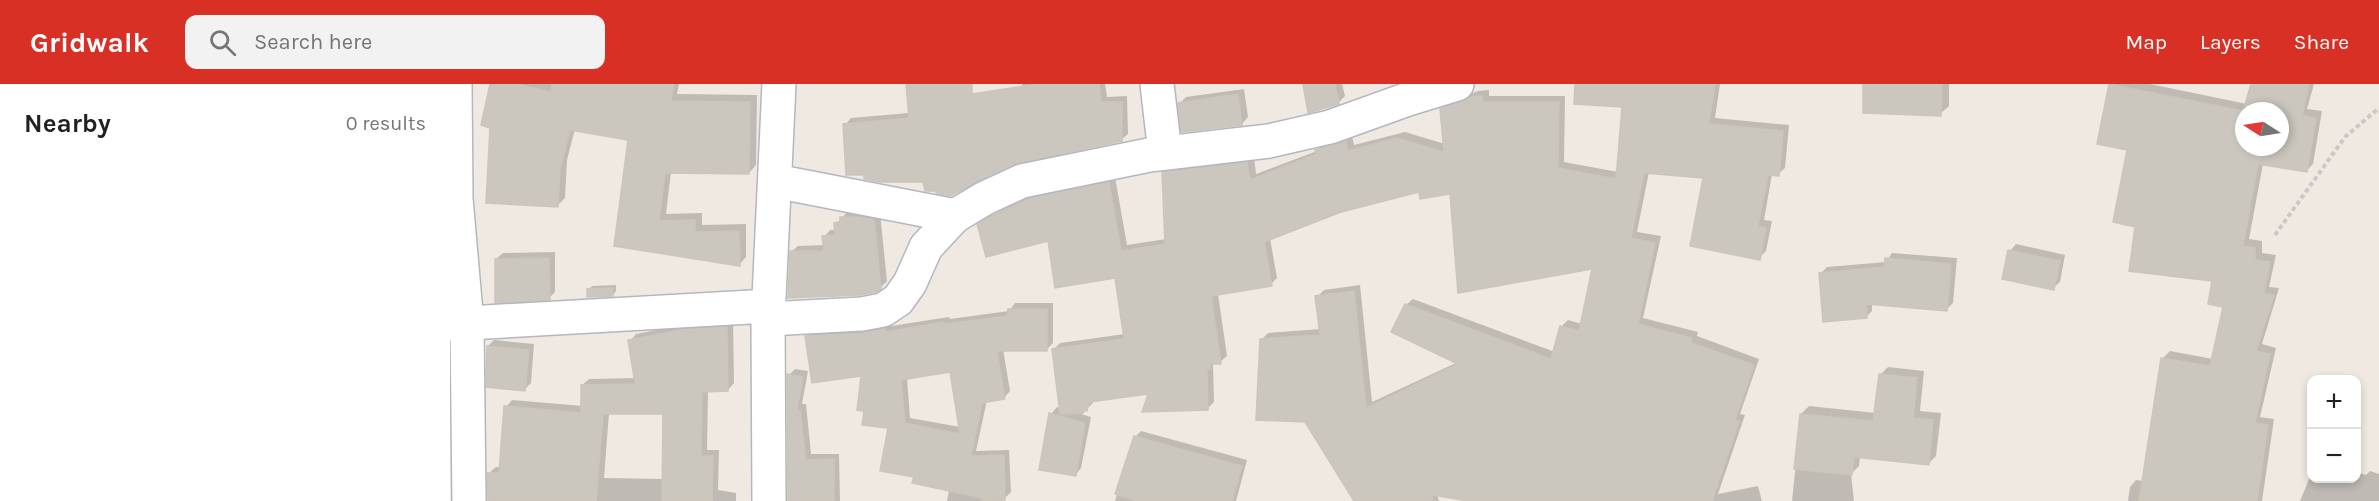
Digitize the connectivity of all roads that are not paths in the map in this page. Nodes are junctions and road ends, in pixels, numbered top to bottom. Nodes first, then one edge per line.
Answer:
1 (455, 84) edge
2 (779, 84) edge
3 (1157, 84) edge
4 (1457, 84) edge
5 (1165, 153) junction
6 (775, 181) junction
7 (956, 216) junction
8 (768, 313) junction
9 (458, 324) edge
10 (469, 501) edge
11 (769, 501) edge

1 - 9 street
2 - 6 street
3 - 5 street
4 - 5 street
5 - 7 street
6 - 7 street
6 - 8 street
7 - 8 street
8 - 9 street
8 - 11 street
9 - 10 street

